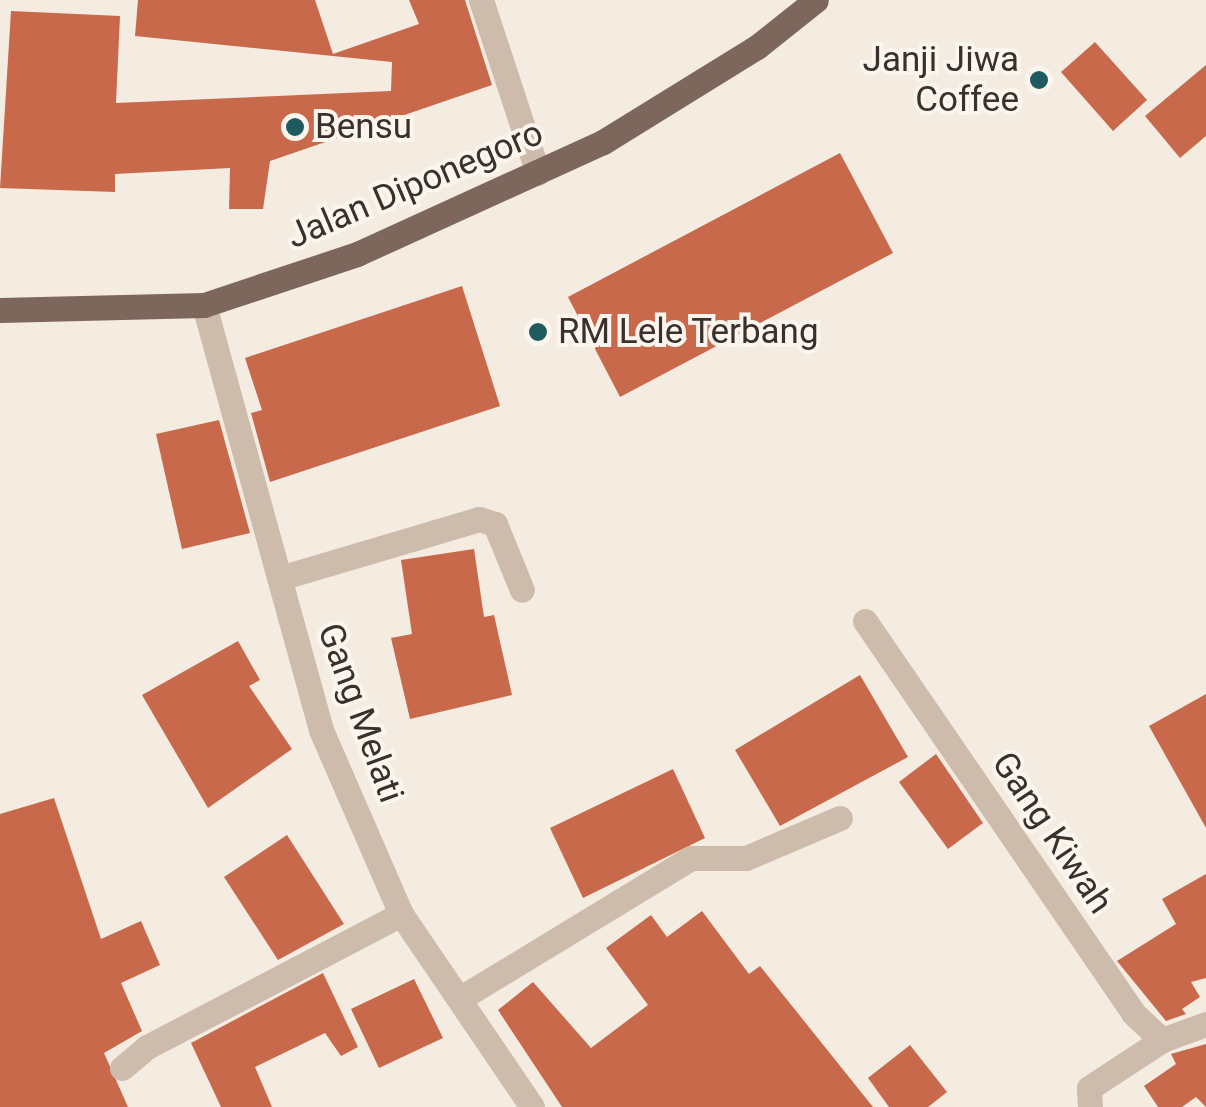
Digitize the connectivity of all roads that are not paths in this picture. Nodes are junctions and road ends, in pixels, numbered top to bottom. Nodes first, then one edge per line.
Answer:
1 (481, 0) edge
2 (816, 0) edge
3 (538, 173) junction
4 (204, 305) junction
5 (0, 310) edge
6 (280, 578) junction
7 (522, 590) dead end
8 (865, 621) dead end
9 (840, 818) dead end
10 (401, 914) junction
11 (459, 999) junction
12 (1206, 1024) edge
13 (1162, 1040) junction
14 (122, 1068) dead end
15 (532, 1107) edge
16 (1090, 1107) edge

1 - 3 street
2 - 3 main road, Jalan Diponegoro
3 - 4 main road, Jalan Diponegoro
4 - 5 main road, Jalan Diponegoro
4 - 6 street, Gang Melati
6 - 7 street
6 - 10 street, Gang Melati
8 - 13 street, Gang Kiwah
9 - 11 street
10 - 11 street, Gang Melati
10 - 14 street
11 - 15 street, Gang Melati
12 - 13 street
13 - 16 street

